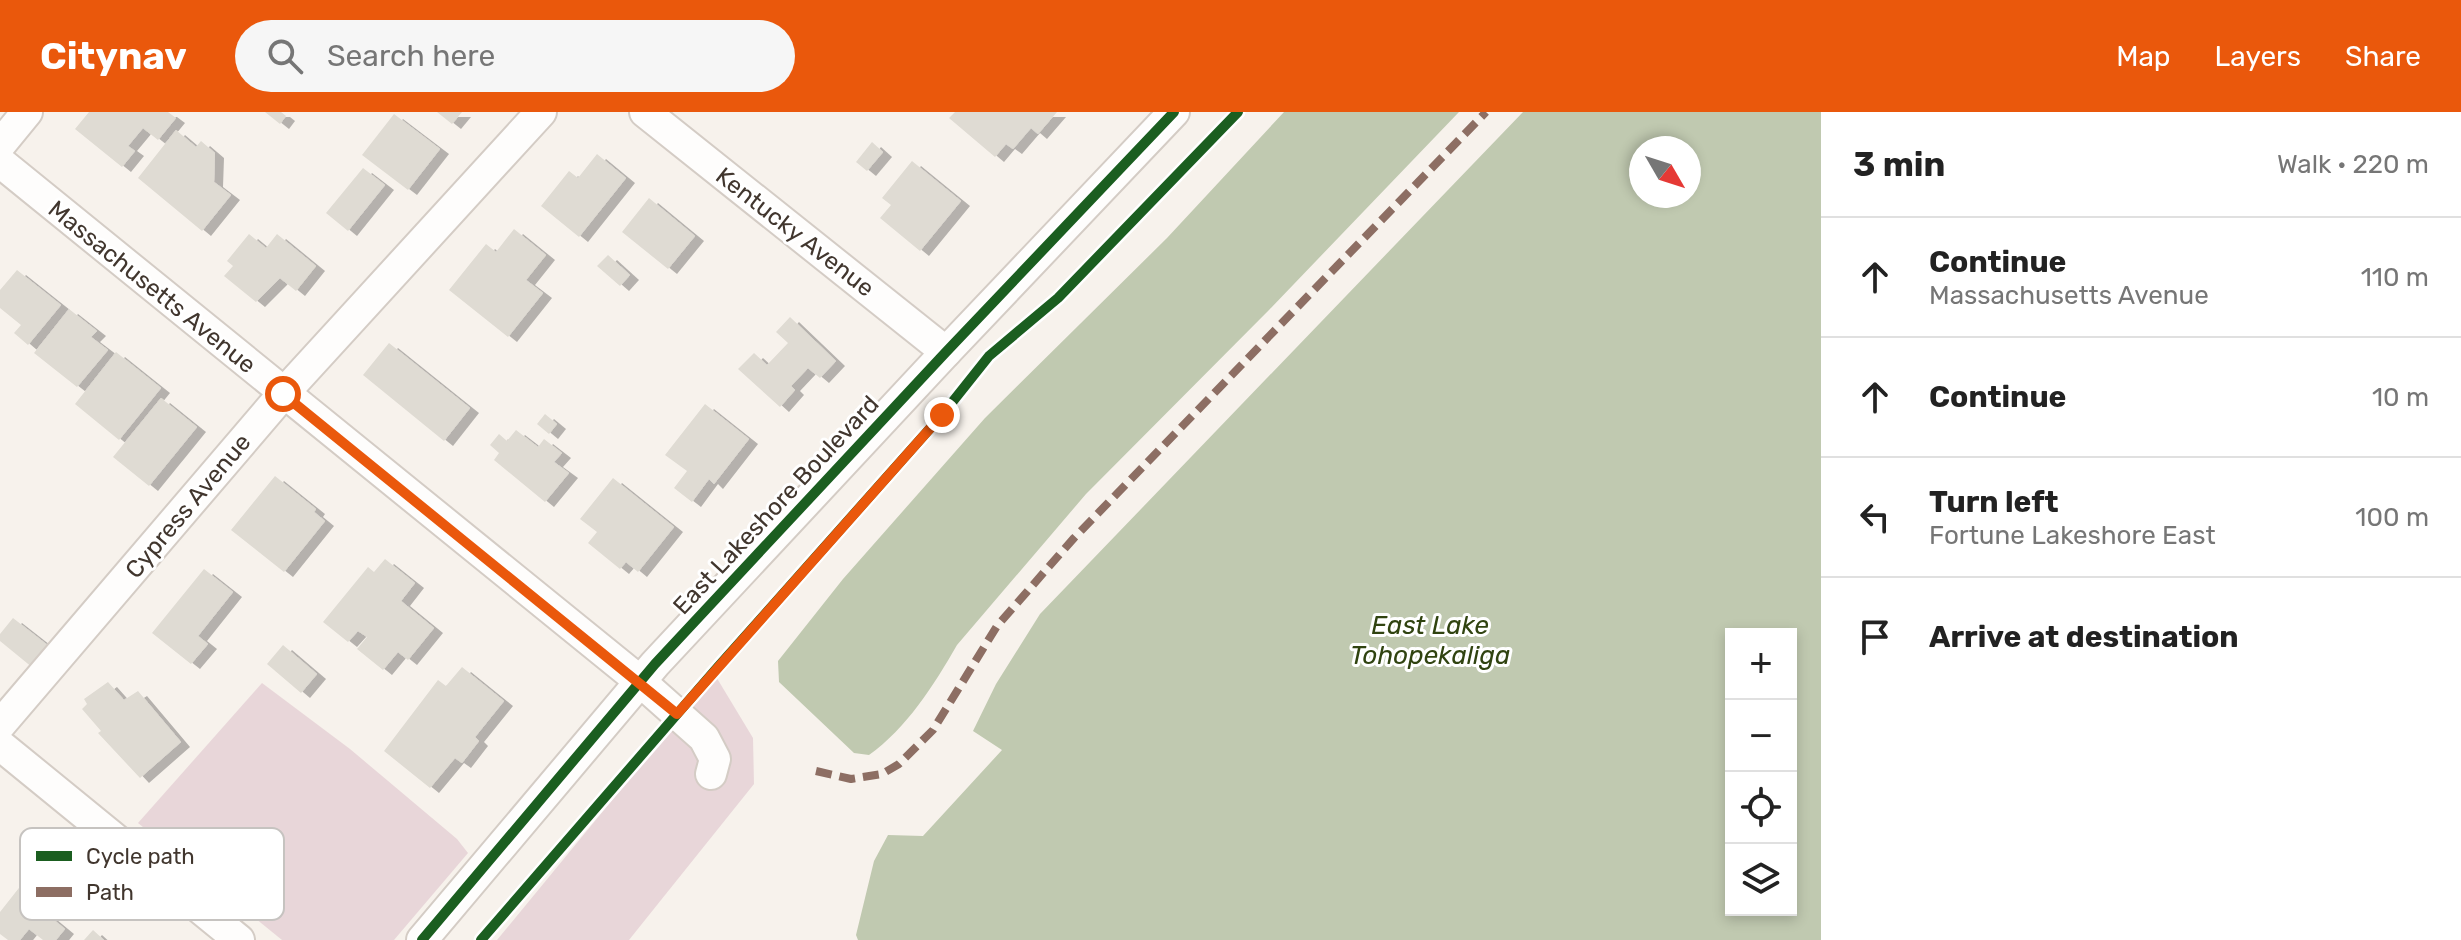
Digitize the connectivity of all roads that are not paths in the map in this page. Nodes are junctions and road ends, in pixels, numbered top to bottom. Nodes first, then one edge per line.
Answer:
1 (27, 112) edge
2 (541, 112) edge
3 (645, 112) edge
4 (1174, 112) edge
5 (0, 145) edge
6 (0, 162) edge
7 (946, 352) junction
8 (283, 394) junction
9 (641, 682) junction
10 (0, 725) edge
11 (0, 745) edge
12 (711, 774) dead end
13 (102, 828) edge
14 (214, 920) edge
15 (239, 940) edge
16 (422, 940) edge

1 - 5 street
2 - 8 street, Cypress Avenue
3 - 7 street, Kentucky Avenue
4 - 7 street, East Lakeshore Boulevard
6 - 8 street, Massachusetts Avenue
7 - 9 street, East Lakeshore Boulevard
8 - 9 street, Massachusetts Avenue
8 - 10 street, Cypress Avenue
9 - 12 street, Massachusetts Avenue
9 - 16 street, East Lakeshore Boulevard
11 - 13 street
14 - 15 street

